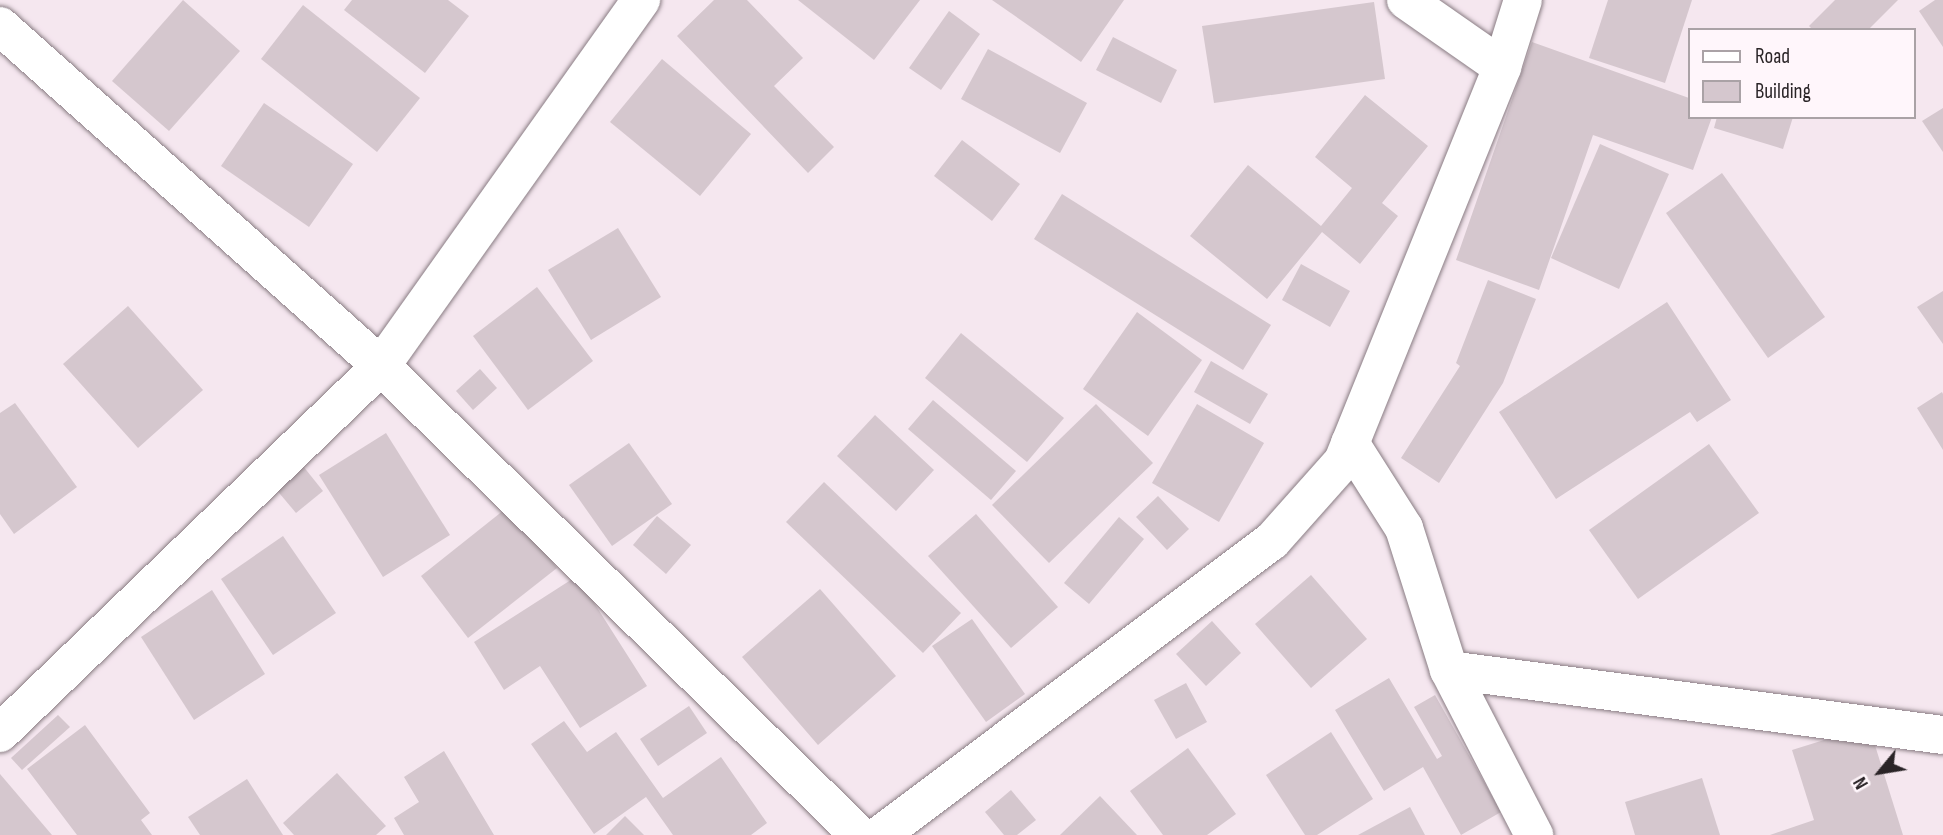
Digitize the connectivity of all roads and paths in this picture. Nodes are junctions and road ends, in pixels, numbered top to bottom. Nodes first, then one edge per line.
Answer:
1 (641, 0) edge
2 (1406, 0) edge
3 (1523, 0) edge
4 (0, 26) edge
5 (1502, 67) junction
6 (381, 366) junction
7 (1350, 443) junction
8 (1449, 670) junction
9 (0, 733) edge
10 (1943, 735) edge
11 (859, 835) edge
12 (880, 835) edge
13 (1534, 835) edge

1 - 6 street
2 - 5 street
3 - 5 street
4 - 6 street
5 - 7 street
6 - 9 street
6 - 11 street
7 - 8 street
7 - 12 street
8 - 10 street
8 - 13 street

